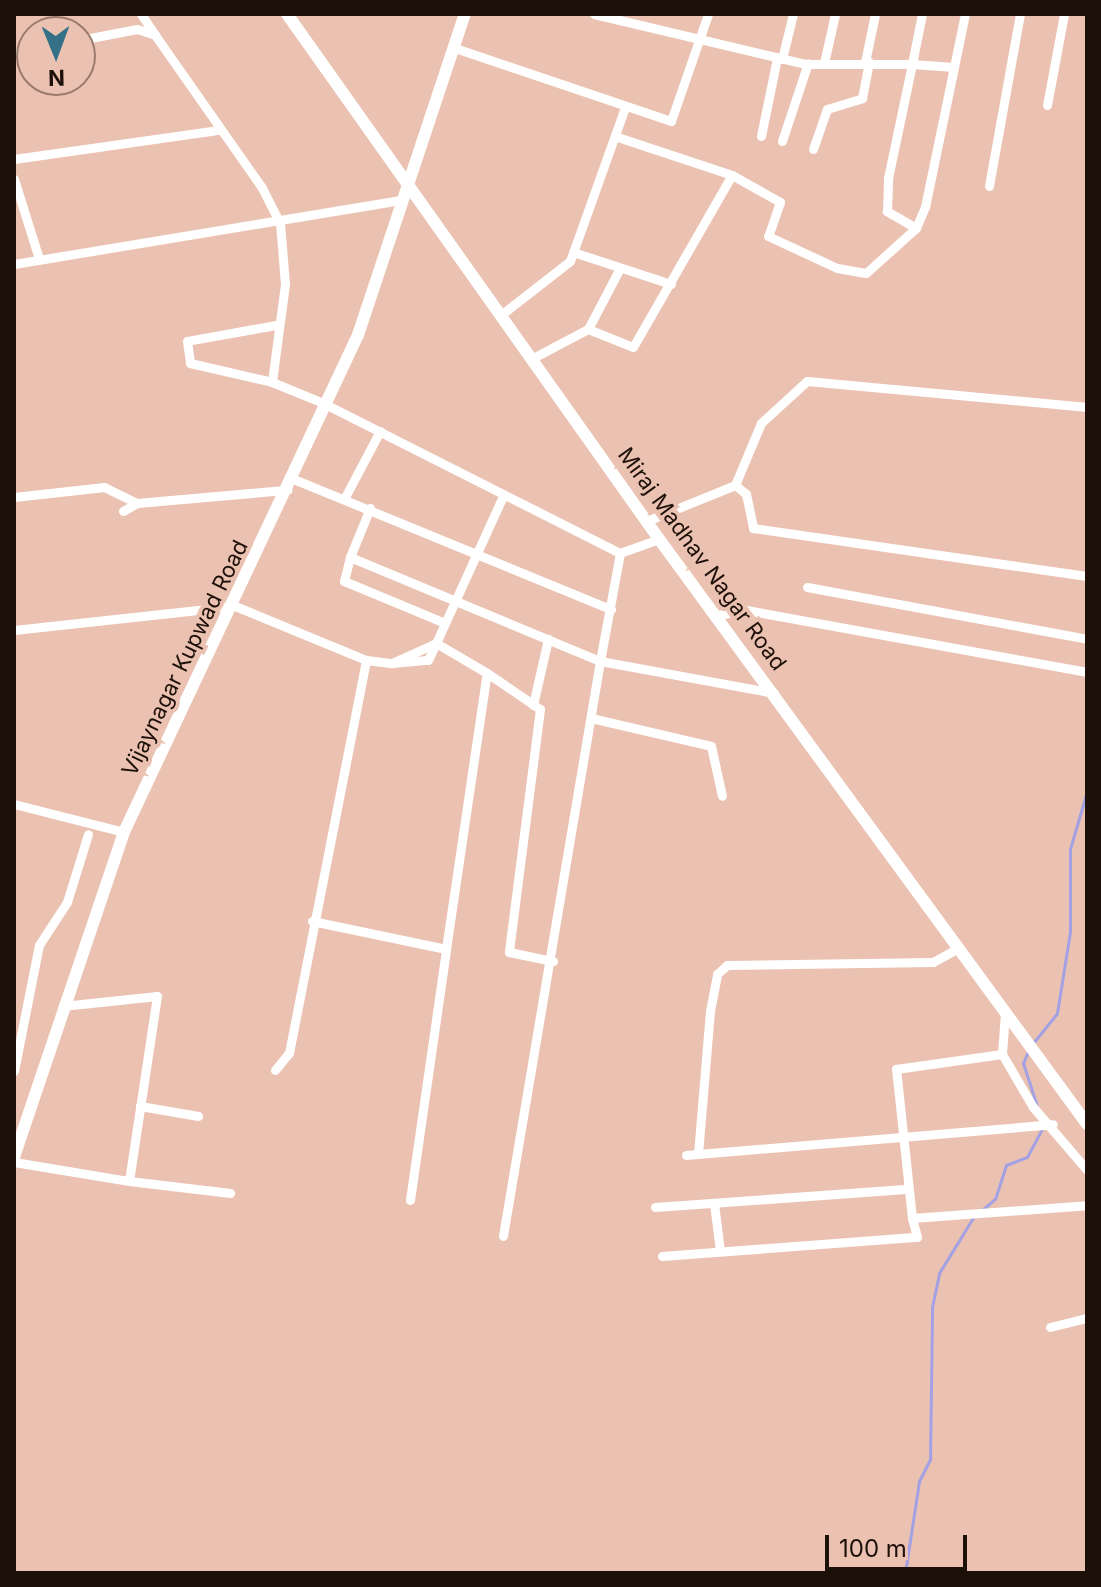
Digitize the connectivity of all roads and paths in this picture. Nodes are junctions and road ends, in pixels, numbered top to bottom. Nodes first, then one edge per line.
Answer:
1 (141, 14) edge
2 (287, 14) edge
3 (465, 14) edge
4 (594, 14) edge
5 (708, 14) edge
6 (793, 14) edge
7 (835, 14) edge
8 (875, 14) edge
9 (922, 14) edge
10 (965, 14) edge
11 (1020, 14) edge
12 (1064, 14) edge
13 (155, 35) junction
14 (96, 37) edge
15 (700, 42) junction
16 (455, 48) junction
17 (780, 59) junction
18 (867, 62) junction
19 (808, 63) junction
20 (824, 63) junction
21 (912, 64) junction
22 (954, 67) junction
23 (1047, 105) dead end
24 (625, 107) junction
25 (219, 130) junction
26 (615, 136) junction
27 (761, 136) dead end
28 (782, 141) dead end
29 (813, 149) dead end
30 (14, 159) edge
31 (732, 175) junction
32 (14, 179) edge
33 (410, 185) junction
34 (989, 186) dead end
35 (401, 200) junction
36 (280, 223) junction
37 (916, 228) junction
38 (573, 252) junction
39 (39, 259) junction
40 (14, 264) edge
41 (620, 268) junction
42 (671, 284) junction
43 (502, 314) junction
44 (276, 325) junction
45 (588, 329) junction
46 (533, 358) junction
47 (272, 382) junction
48 (323, 403) junction
49 (1087, 407) edge
50 (380, 431) junction
51 (289, 484) junction
52 (735, 485) junction
53 (14, 497) edge
54 (502, 498) junction
55 (344, 499) junction
56 (137, 503) junction
57 (370, 508) junction
58 (123, 511) dead end
59 (649, 520) junction
60 (659, 539) junction
61 (620, 553) junction
62 (478, 555) junction
63 (350, 557) junction
64 (1087, 576) edge
65 (807, 587) dead end
66 (456, 602) junction
67 (235, 606) junction
68 (611, 609) junction
69 (718, 615) junction
70 (445, 623) junction
71 (14, 630) edge
72 (548, 639) junction
73 (1087, 639) edge
74 (436, 643) junction
75 (366, 660) junction
76 (600, 661) junction
77 (1087, 672) edge
78 (487, 673) junction
79 (774, 693) junction
80 (533, 705) junction
81 (591, 718) junction
82 (722, 796) dead end
83 (14, 804) edge
84 (124, 832) junction
85 (88, 834) dead end
86 (312, 921) junction
87 (958, 948) junction
88 (446, 949) junction
89 (553, 961) junction
90 (63, 1006) junction
91 (1005, 1013) junction
92 (1002, 1054) junction
93 (275, 1070) dead end
94 (14, 1071) edge
95 (140, 1106) junction
96 (198, 1116) dead end
97 (1053, 1124) junction
98 (1087, 1124) edge
99 (900, 1134) junction
100 (698, 1154) junction
101 (686, 1155) dead end
102 (14, 1159) edge
103 (1087, 1170) edge
104 (129, 1181) junction
105 (908, 1189) junction
106 (230, 1193) dead end
107 (410, 1200) dead end
108 (714, 1203) junction
109 (1087, 1205) edge
110 (655, 1207) dead end
111 (912, 1218) junction
112 (503, 1236) dead end
113 (720, 1251) junction
114 (662, 1256) dead end
115 (1087, 1318) edge
116 (1050, 1327) dead end

1 - 13 street
2 - 33 street, Miraj Madhav Nagar Road
3 - 16 street, Vijaynagar Kupwad Road
4 - 15 street
5 - 15 street
6 - 17 street
7 - 20 street
8 - 18 street
9 - 21 street
10 - 22 street
11 - 34 street
12 - 23 street
13 - 14 street
13 - 25 street
15 - 17 street
15 - 24 street
16 - 24 street
16 - 33 street, Vijaynagar Kupwad Road
17 - 19 street
17 - 27 street
18 - 20 street
18 - 21 street
18 - 29 street
19 - 20 street
19 - 28 street
21 - 22 street
21 - 37 street
22 - 37 street
24 - 26 street
25 - 30 street
25 - 36 street
26 - 31 street
26 - 38 street
31 - 37 street
31 - 42 street
32 - 39 street
33 - 35 street, Vijaynagar Kupwad Road
33 - 43 street, Miraj Madhav Nagar Road
35 - 36 street
35 - 48 street, Vijaynagar Kupwad Road
36 - 39 street
36 - 44 street
38 - 41 street
38 - 43 street
39 - 40 street
41 - 42 street
41 - 45 street
42 - 45 street
43 - 46 street, Miraj Madhav Nagar Road
44 - 47 street
44 - 47 street
45 - 46 street
46 - 59 street, Miraj Madhav Nagar Road
47 - 48 street
48 - 50 street
48 - 51 street, Vijaynagar Kupwad Road
49 - 52 street
50 - 54 street
50 - 55 street
51 - 55 street
51 - 56 street
51 - 67 street, Vijaynagar Kupwad Road
52 - 59 street
52 - 64 street
53 - 56 street
54 - 61 street
54 - 62 street
55 - 57 street
56 - 58 street
57 - 62 street
57 - 63 street
59 - 60 street, Miraj Madhav Nagar Road
60 - 61 street
60 - 69 street, Miraj Madhav Nagar Road
61 - 68 street
62 - 66 street
62 - 68 street
63 - 66 street
63 - 70 street
65 - 73 street
66 - 70 street
66 - 72 street
67 - 71 street
67 - 75 street
67 - 84 street, Vijaynagar Kupwad Road
68 - 76 street
69 - 77 street
69 - 79 street, Miraj Madhav Nagar Road
70 - 74 street
72 - 76 street
72 - 80 street
74 - 75 street
74 - 78 street
75 - 86 street
76 - 79 street
76 - 81 street
78 - 80 street
78 - 88 street
79 - 87 street, Miraj Madhav Nagar Road
80 - 89 street
81 - 82 street
81 - 89 street
83 - 84 street
84 - 90 street, Vijaynagar Kupwad Road
85 - 94 street
86 - 88 street
86 - 93 street
87 - 91 street, Miraj Madhav Nagar Road
87 - 100 street
88 - 107 street
89 - 112 street
90 - 95 street
90 - 102 street, Vijaynagar Kupwad Road
91 - 92 street
91 - 98 street, Miraj Madhav Nagar Road
92 - 97 street
92 - 99 street
95 - 96 street
95 - 104 street
97 - 99 street
97 - 103 street
99 - 100 street
99 - 105 street
100 - 101 street
102 - 104 street
104 - 106 street
105 - 108 street
105 - 111 street
108 - 110 street
108 - 113 street
109 - 111 street
111 - 113 street
113 - 114 street
115 - 116 street

